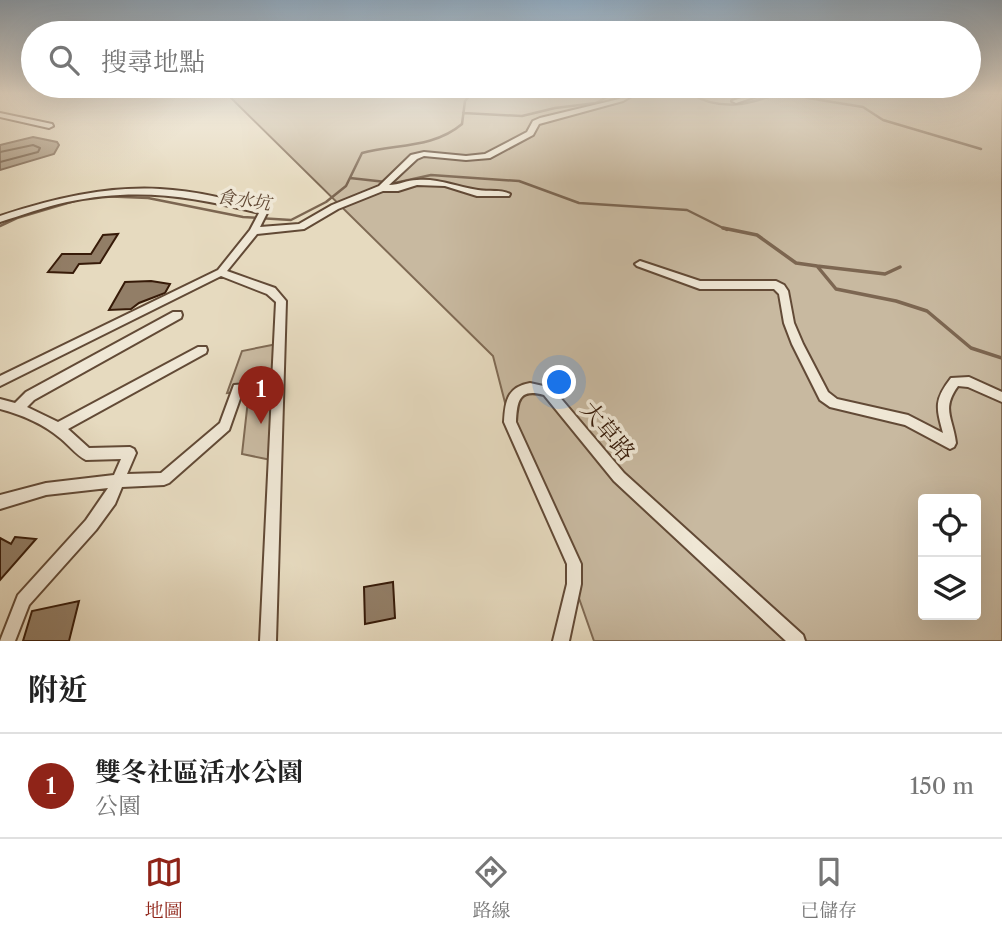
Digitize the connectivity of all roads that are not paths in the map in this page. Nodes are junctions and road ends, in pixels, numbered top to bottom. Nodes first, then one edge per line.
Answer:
1 (40, 124) edge
2 (536, 124) edge
3 (49, 126) dead end
4 (385, 185) junction
5 (506, 194) dead end
6 (0, 219) edge
7 (254, 231) junction
8 (640, 264) dead end
9 (221, 272) junction
10 (177, 315) dead end
11 (202, 350) dead end
12 (0, 382) edge
13 (279, 387) junction
14 (1002, 397) edge
15 (0, 404) edge
16 (17, 408) junction
17 (60, 427) junction
18 (118, 481) junction
19 (0, 502) edge
20 (7, 641) edge
21 (268, 641) edge
22 (561, 641) edge
23 (797, 641) edge

1 - 3 street
2 - 4 street
4 - 5 street
4 - 7 street
6 - 7 street
7 - 9 street
8 - 14 street
9 - 12 street
9 - 13 street
10 - 16 street
11 - 17 street
13 - 18 street
13 - 21 street
15 - 16 street
16 - 17 street
17 - 18 street
18 - 19 street
18 - 20 street
22 - 23 street, 大草路

